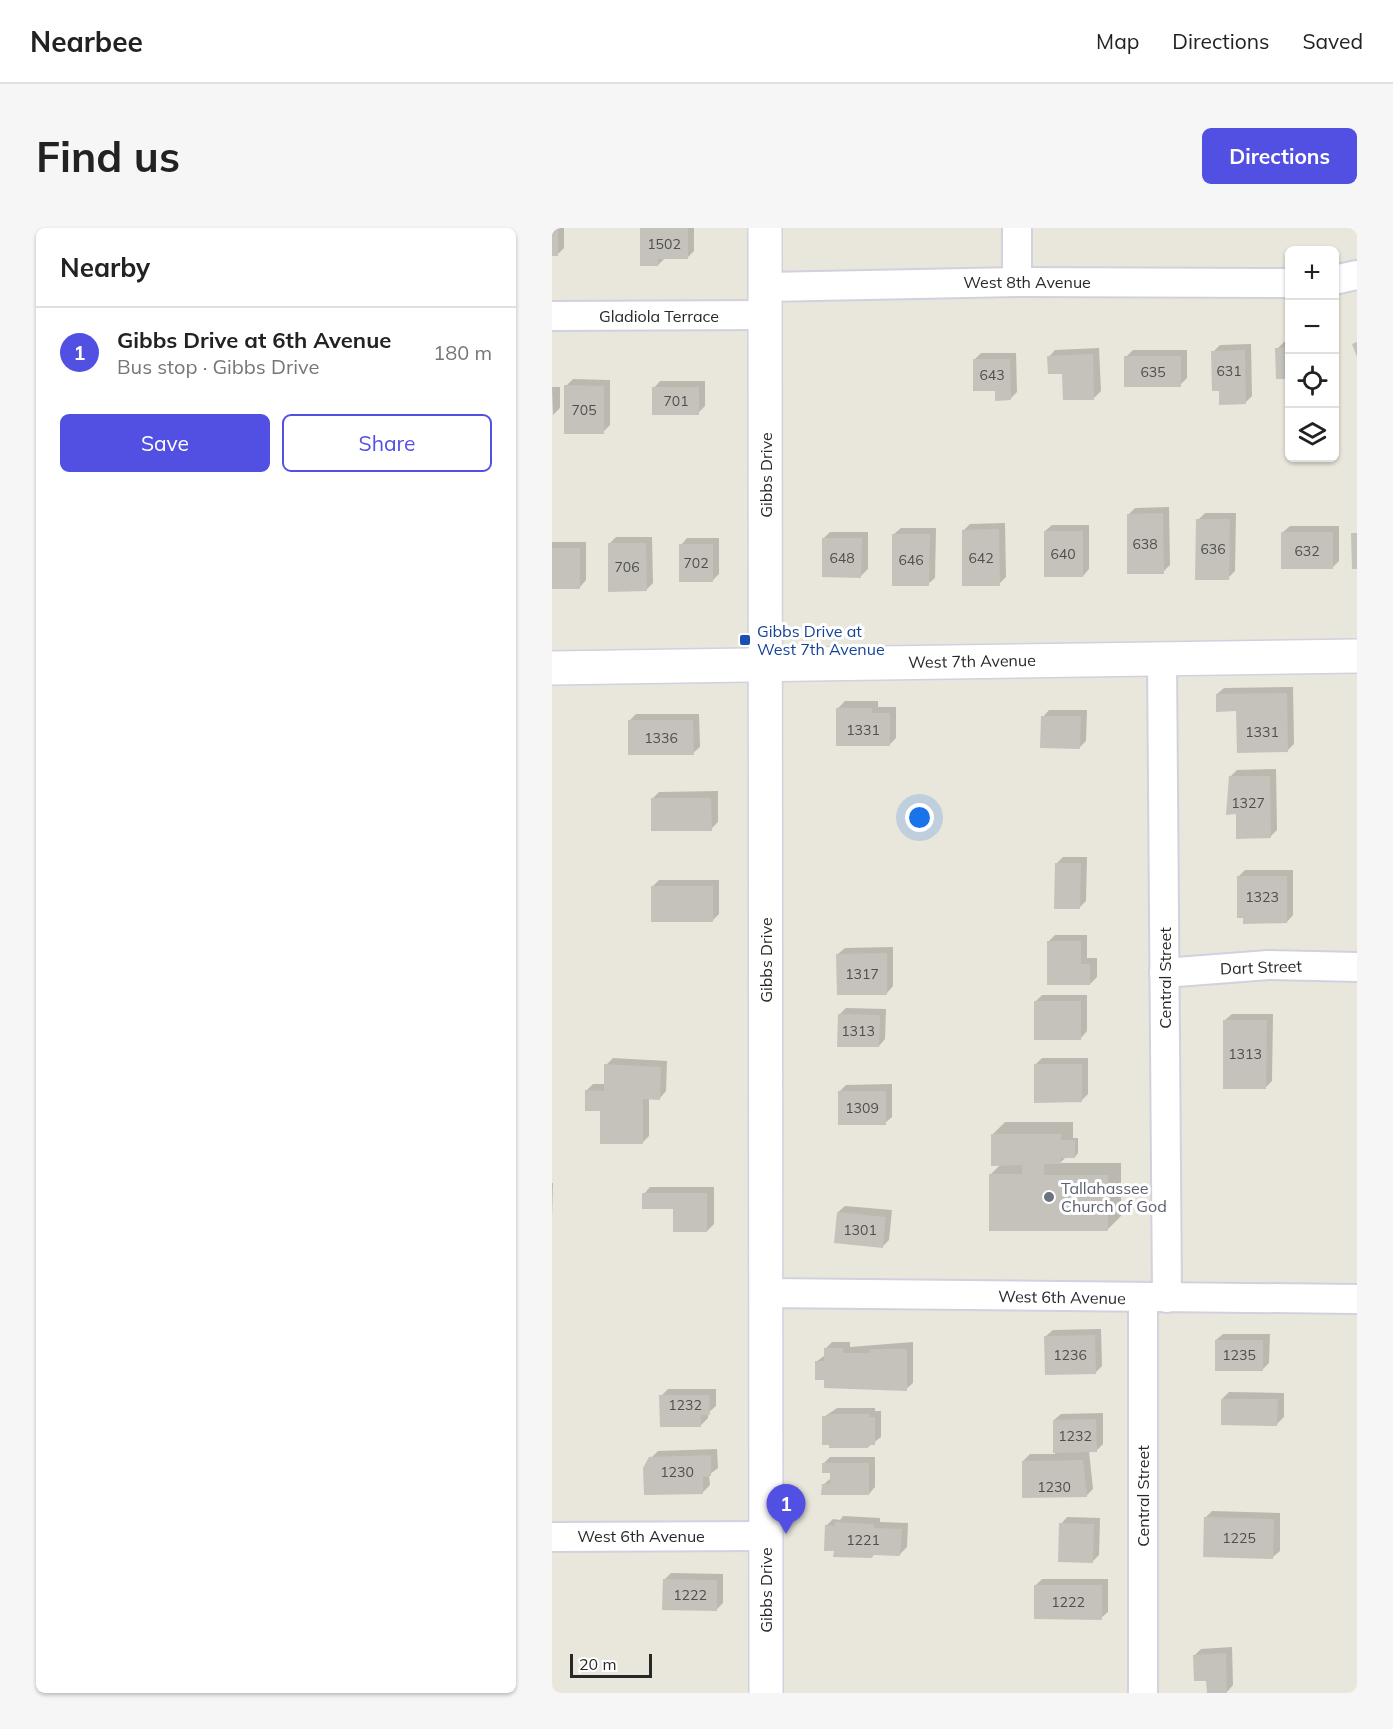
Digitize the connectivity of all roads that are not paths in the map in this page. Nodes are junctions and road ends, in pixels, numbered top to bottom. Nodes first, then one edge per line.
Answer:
1 (765, 228) edge
2 (1017, 228) edge
3 (1357, 275) edge
4 (1339, 279) edge
5 (1017, 282) junction
6 (1285, 283) edge
7 (765, 301) junction
8 (552, 316) edge
9 (1357, 656) edge
10 (1162, 658) junction
11 (766, 664) junction
12 (552, 668) edge
13 (1357, 967) edge
14 (1164, 973) junction
15 (766, 1293) junction
16 (1155, 1298) junction
17 (1357, 1299) edge
18 (766, 1536) junction
19 (552, 1537) edge
20 (766, 1693) edge
21 (1143, 1693) edge

1 - 7 street, Gibbs Drive
2 - 5 street
3 - 4 street
5 - 6 street, West 8th Avenue
5 - 7 street, West 8th Avenue
7 - 8 street, Gladiola Terrace
7 - 11 street, Gibbs Drive
9 - 10 street, West 7th Avenue
10 - 11 street, West 7th Avenue
10 - 14 street, Central Street
11 - 12 street, West 7th Avenue
11 - 15 street, Gibbs Drive
13 - 14 street, Dart Street
14 - 16 street, Central Street
15 - 16 street, West 6th Avenue
15 - 18 street, Gibbs Drive
16 - 17 street, West 6th Avenue
16 - 21 street, Central Street
18 - 19 street, West 6th Avenue
18 - 20 street, Gibbs Drive

